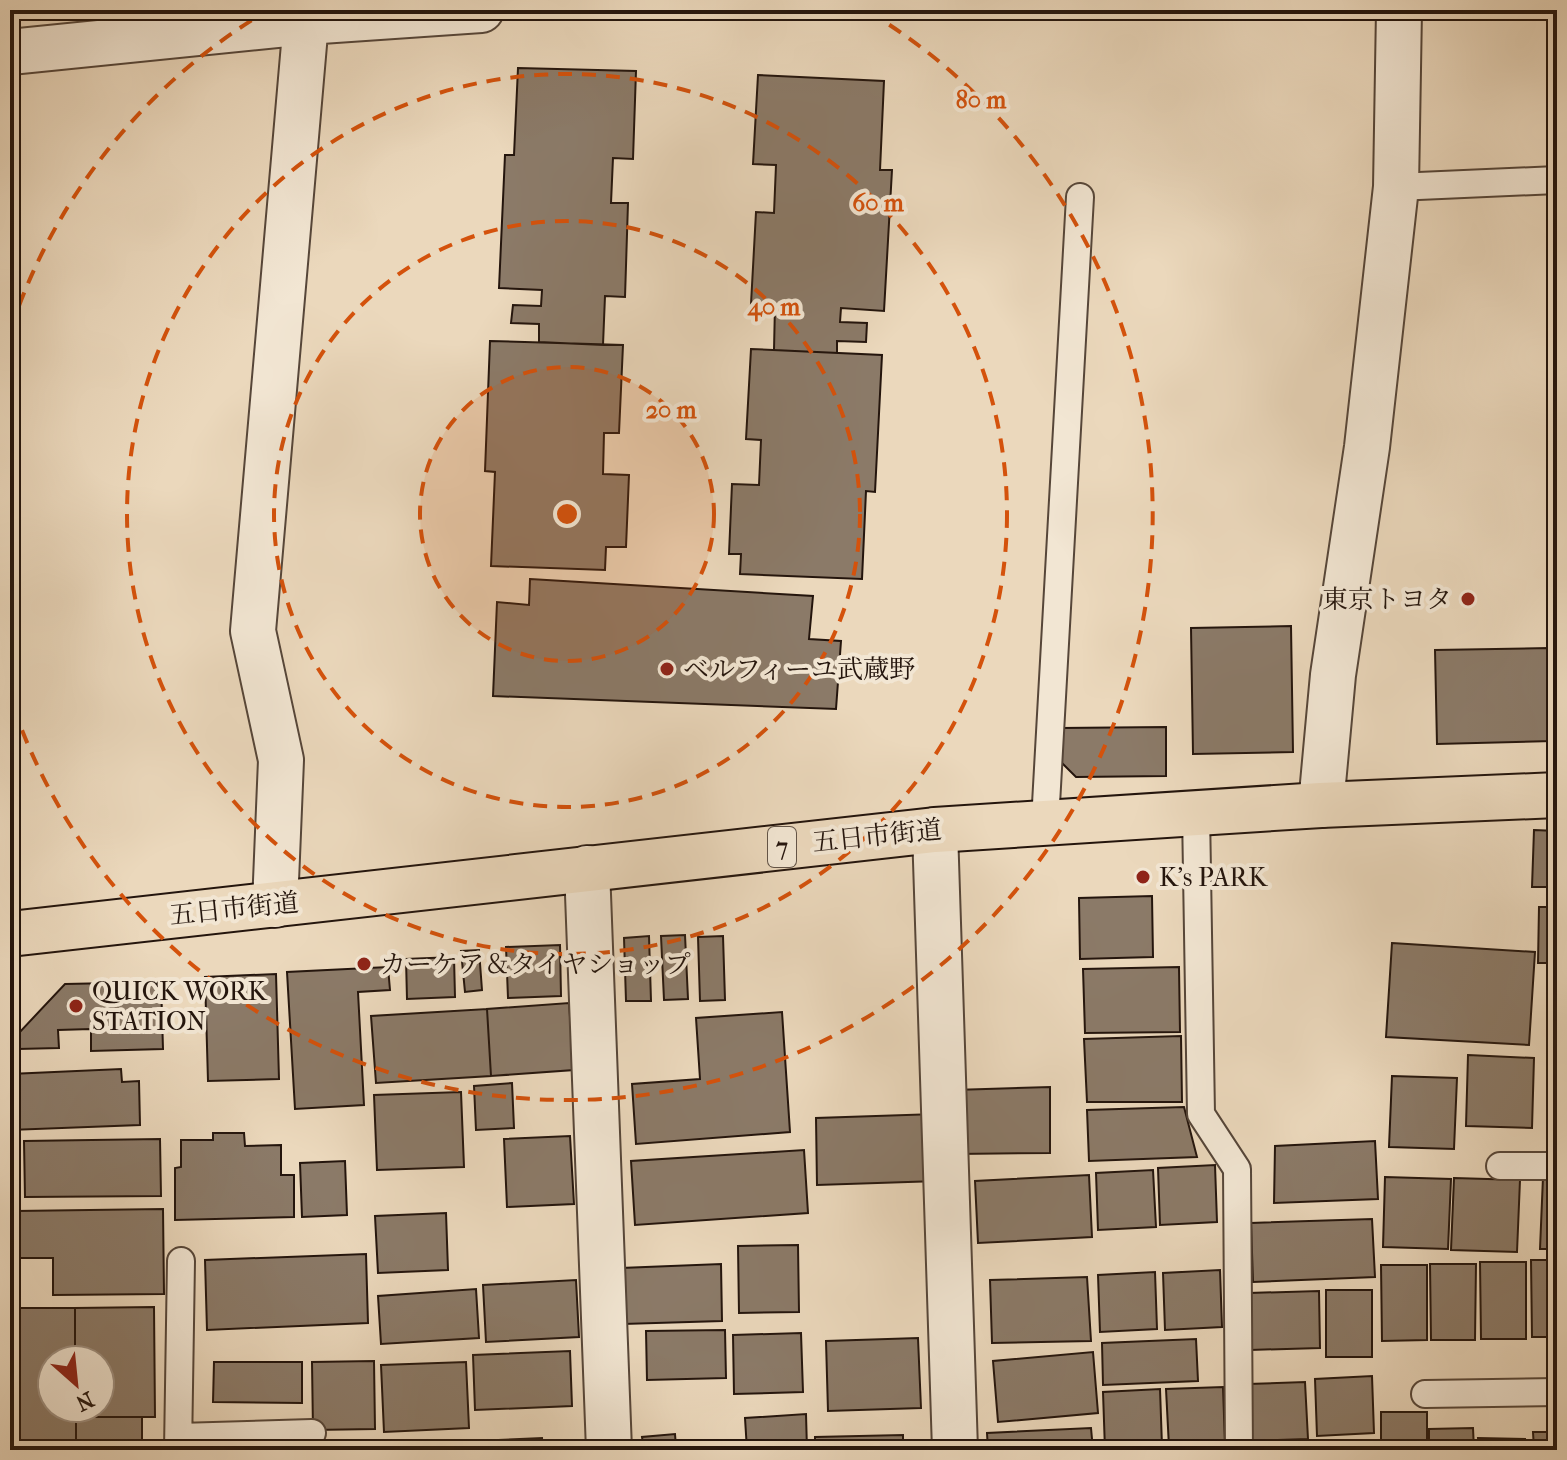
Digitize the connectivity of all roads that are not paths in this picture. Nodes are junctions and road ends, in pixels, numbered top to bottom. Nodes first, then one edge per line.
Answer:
1 (481, 10) edge
2 (1399, 10) edge
3 (306, 16) edge
4 (10, 52) edge
5 (1557, 180) edge
6 (1396, 187) junction
7 (1080, 197) dead end
8 (1557, 795) edge
9 (1321, 805) junction
10 (1196, 812) junction
11 (1045, 822) junction
12 (935, 830) junction
13 (587, 868) junction
14 (275, 905) junction
15 (10, 934) edge
16 (1500, 1166) dead end
17 (1557, 1166) edge
18 (181, 1261) dead end
19 (1557, 1392) edge
20 (1425, 1394) dead end
21 (312, 1433) dead end
22 (178, 1443) edge
23 (609, 1450) edge
24 (955, 1450) edge
25 (1239, 1450) edge

1 - 3 street
2 - 6 street
3 - 4 street
3 - 14 street
5 - 6 lane
6 - 9 street
7 - 11 lane
8 - 9 main road, 五日市街道 / 7
9 - 10 main road, 五日市街道 / 7
10 - 11 main road, 五日市街道 / 7
10 - 25 lane
11 - 12 main road, 五日市街道 / 7
12 - 13 main road, 五日市街道 / 7
12 - 24 street
13 - 14 main road, 五日市街道 / 7
13 - 23 street
14 - 15 main road, 五日市街道 / 7
16 - 17 lane
18 - 22 lane
19 - 20 lane
21 - 22 lane

